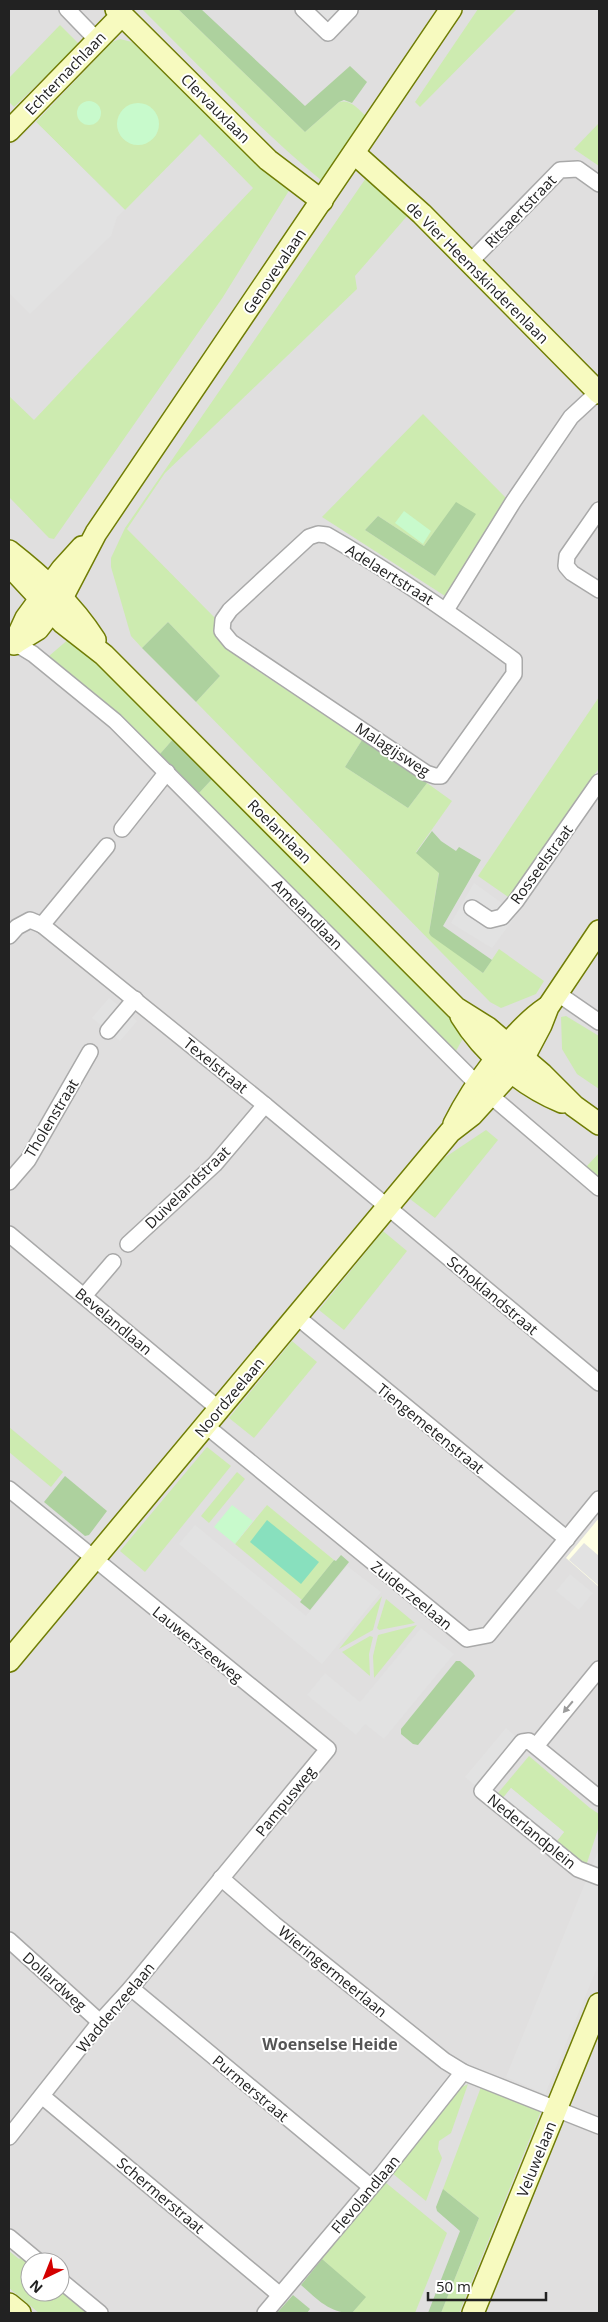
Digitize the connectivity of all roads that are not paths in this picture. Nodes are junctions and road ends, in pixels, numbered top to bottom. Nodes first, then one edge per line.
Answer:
1 (67, 9) edge
2 (304, 9) edge
3 (349, 9) edge
4 (451, 9) edge
5 (119, 12) edge
6 (97, 40) junction
7 (9, 131) edge
8 (354, 152) junction
9 (599, 184) edge
10 (322, 201) junction
11 (470, 262) junction
12 (599, 393) edge
13 (599, 510) edge
14 (9, 551) edge
15 (9, 565) edge
16 (599, 590) edge
17 (51, 599) junction
18 (446, 610) junction
19 (222, 620) joint
20 (12, 647) edge
21 (168, 772) junction
22 (599, 782) edge
23 (122, 829) dead end
24 (107, 846) dead end
25 (472, 908) dead end
26 (42, 924) junction
27 (599, 932) edge
28 (9, 936) edge
29 (135, 999) junction
30 (552, 1000) junction
31 (599, 1022) edge
32 (108, 1031) dead end
33 (90, 1052) dead end
34 (511, 1059) junction
35 (484, 1090) junction
36 (265, 1105) junction
37 (599, 1124) edge
38 (9, 1182) edge
39 (599, 1188) edge
40 (386, 1208) junction
41 (9, 1234) edge
42 (128, 1244) dead end
43 (113, 1262) dead end
44 (84, 1296) junction
45 (296, 1316) junction
46 (599, 1383) edge
47 (219, 1409) junction
48 (205, 1425) junction
49 (9, 1489) edge
50 (599, 1499) edge
51 (566, 1539) junction
52 (94, 1559) junction
53 (9, 1661) edge
54 (599, 1669) edge
55 (302, 1729) joint
56 (536, 1746) junction
57 (599, 1798) edge
58 (599, 1877) edge
59 (221, 1878) junction
60 (9, 1940) edge
61 (131, 1988) junction
62 (599, 2004) edge
63 (100, 2022) junction
64 (463, 2072) junction
65 (42, 2096) junction
66 (556, 2109) junction
67 (599, 2126) edge
68 (9, 2137) edge
69 (371, 2187) junction
70 (9, 2237) edge
71 (27, 2252) edge
72 (70, 2288) edge
73 (280, 2295) junction
74 (9, 2304) edge
75 (20, 2313) edge
76 (100, 2313) edge
77 (265, 2313) edge
78 (473, 2313) edge

1 - 6 street
2 - 3 street
4 - 8 street, Genovevalaan
5 - 6 street, Echternachlaan
5 - 10 street, Clervauxlaan
6 - 7 street, Echternachlaan
8 - 10 street, Genovevalaan
8 - 11 street, de Vier Heemskinderenlaan
9 - 11 street, Ritsaertstraat
10 - 17 street, Genovevalaan
11 - 12 street, de Vier Heemskinderenlaan
12 - 18 street, Adelaertstraat
13 - 16 street
14 - 17 street
15 - 17 street
17 - 20 street, Genovevalaan
17 - 34 street, Roelantlaan
18 - 19 street, Adelaertstraat
18 - 19 street, Malagijsweg
20 - 21 street, Amelandlaan
21 - 23 street
21 - 35 street, Amelandlaan
22 - 25 street, Rosseelstraat
24 - 26 street
26 - 28 street
26 - 29 street, Texelstraat
27 - 30 street, Noordzeelaan
29 - 32 street
29 - 36 street, Texelstraat
30 - 31 street
30 - 34 street, Noordzeelaan
33 - 38 street, Tholenstraat
34 - 35 street, Noordzeelaan
34 - 37 street, Roelantlaan
35 - 39 street, Amelandlaan
35 - 40 street, Noordzeelaan
36 - 40 street, Texelstraat
36 - 42 street, Duivelandstraat
40 - 45 street, Noordzeelaan
40 - 46 street, Schoklandstraat
41 - 44 street, Bevelandlaan
43 - 44 street
44 - 47 street, Bevelandlaan
45 - 47 street, Noordzeelaan
45 - 51 street, Tiengemetenstraat
47 - 48 street, Noordzeelaan
48 - 51 street, Zuiderzeelaan
48 - 52 street, Noordzeelaan
49 - 52 street, Lauwerszeeweg
50 - 51 street, Zuiderzeelaan
52 - 53 street, Noordzeelaan
52 - 55 street, Lauwerszeeweg
54 -> 56 street
55 - 59 street, Pampusweg
56 - 57 street
56 - 58 street, Nederlandplein
59 - 61 street, Waddenzeelaan
59 - 64 street, Wieringermeerlaan
60 - 63 street, Dollardweg
61 - 63 street, Waddenzeelaan
61 - 69 street, Purmerstraat
62 - 66 street, Veluwelaan
63 - 65 street, Waddenzeelaan
64 - 66 street, Wieringermeerlaan
64 - 69 street, Flevolandlaan
65 - 68 street, Waddenzeelaan
65 - 73 street, Schermerstraat
66 - 67 street, Wieringermeerlaan
66 - 78 street, Veluwelaan
69 - 73 street, Flevolandlaan
70 - 71 street
72 - 76 street
73 - 77 street, Flevolandlaan
74 - 75 street

